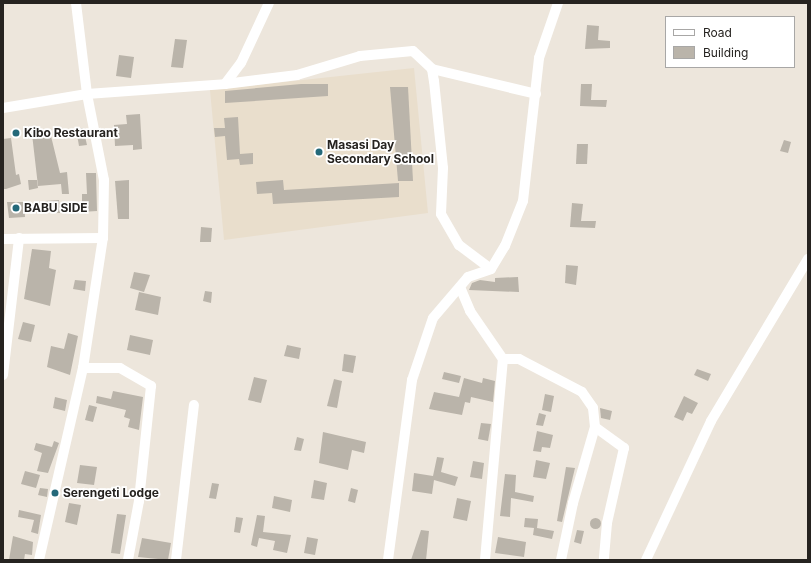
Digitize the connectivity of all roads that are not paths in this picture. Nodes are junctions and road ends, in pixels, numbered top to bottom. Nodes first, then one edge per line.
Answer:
1 (76, 3) edge
2 (558, 3) edge
3 (267, 4) edge
4 (432, 69) junction
5 (225, 84) junction
6 (87, 94) junction
7 (536, 94) junction
8 (3, 108) edge
9 (19, 238) junction
10 (103, 238) junction
11 (3, 239) edge
12 (808, 259) edge
13 (491, 269) junction
14 (460, 287) junction
15 (503, 360) junction
16 (83, 368) junction
17 (3, 375) edge
18 (194, 405) dead end
19 (595, 427) junction
20 (39, 560) edge
21 (128, 560) edge
22 (176, 560) edge
23 (388, 560) edge
24 (485, 560) edge
25 (561, 560) edge
26 (604, 560) edge
27 (646, 560) edge

1 - 6 street
2 - 7 street
3 - 5 street
4 - 5 street
4 - 7 street
4 - 13 street
5 - 6 street
6 - 8 street
6 - 10 street
7 - 13 street
9 - 10 street
9 - 11 street
9 - 17 street
10 - 16 street
12 - 27 street
13 - 14 street
14 - 15 street
14 - 23 street
15 - 19 street
15 - 24 street
16 - 20 street
16 - 21 street
18 - 22 street
19 - 25 street
19 - 26 street

